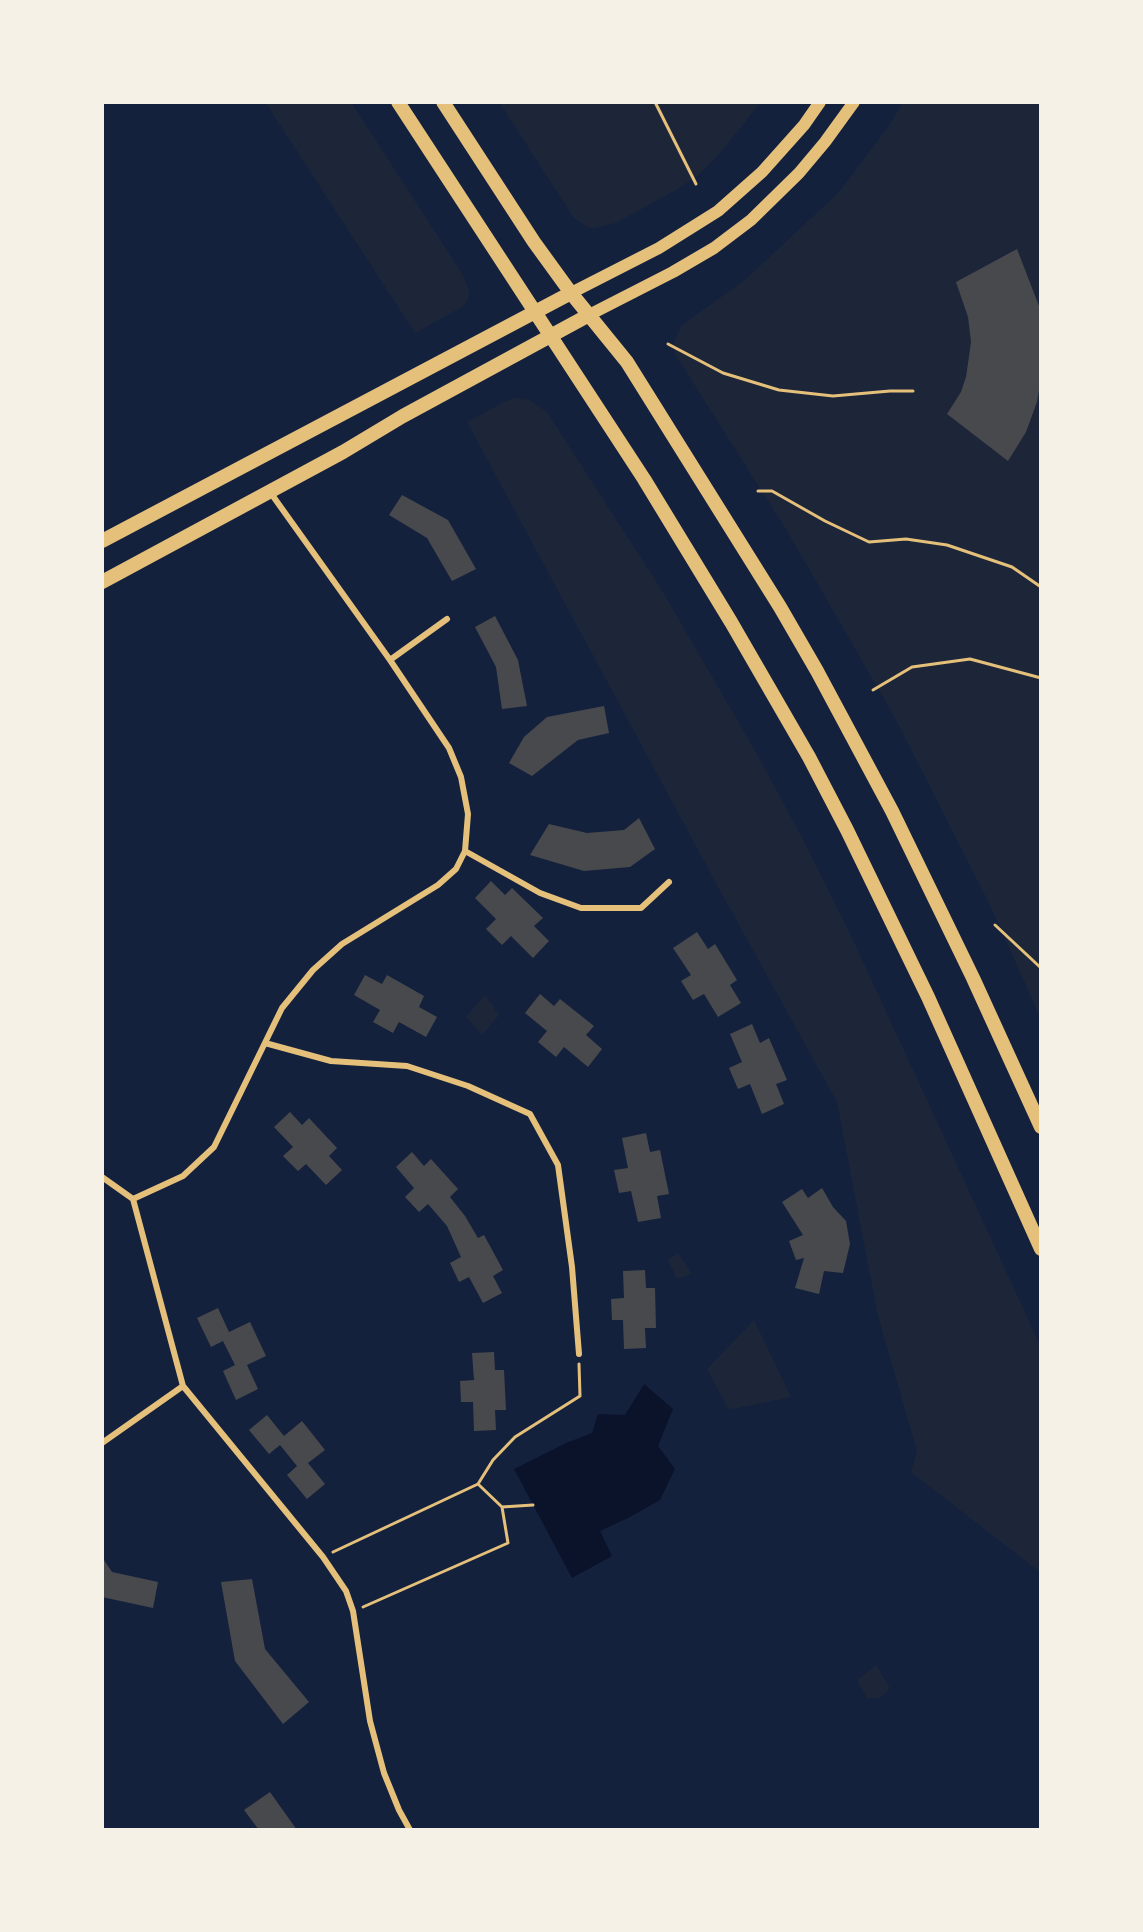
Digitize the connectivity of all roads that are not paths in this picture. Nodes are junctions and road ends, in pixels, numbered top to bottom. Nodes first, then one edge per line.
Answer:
1 (398, 102) edge
2 (443, 102) edge
3 (820, 102) edge
4 (854, 102) edge
5 (571, 293) junction
6 (533, 312) junction
7 (589, 315) junction
8 (550, 335) junction
9 (270, 492) junction
10 (102, 541) edge
11 (102, 582) edge
12 (447, 619) dead end
13 (390, 660) junction
14 (465, 851) junction
15 (669, 882) dead end
16 (265, 1043) junction
17 (1041, 1127) edge
18 (102, 1177) edge
19 (133, 1199) junction
20 (1041, 1249) edge
21 (579, 1354) road end
22 (183, 1386) junction
23 (102, 1443) edge
24 (410, 1830) edge

1 - 6 main road
2 - 5 main road
3 - 5 main road
4 - 7 main road
5 - 6 main road
5 - 7 main road
6 - 8 main road
6 - 10 main road
7 - 8 main road
7 - 17 main road
8 - 9 main road
8 - 20 main road
9 - 11 main road
9 - 13 street
12 - 13 street
13 - 14 street
14 - 15 street
14 - 16 street
16 - 19 street
16 - 21 street
18 - 19 street
19 - 22 street
22 - 23 street
22 - 24 street

